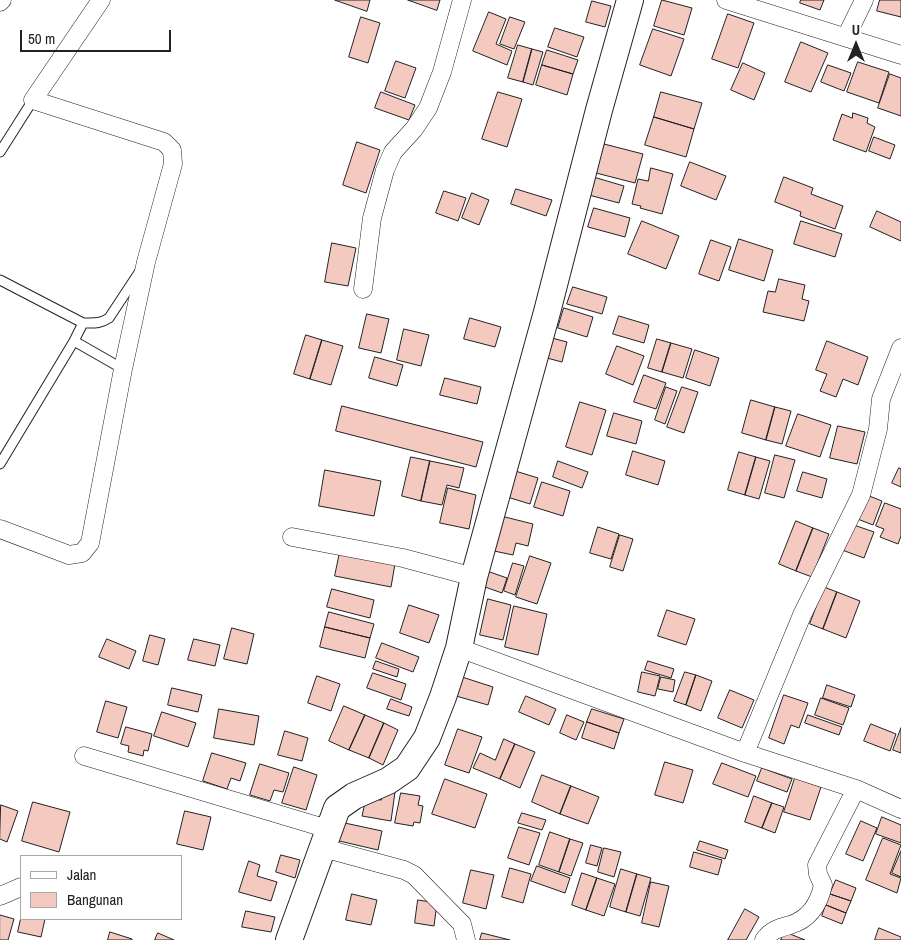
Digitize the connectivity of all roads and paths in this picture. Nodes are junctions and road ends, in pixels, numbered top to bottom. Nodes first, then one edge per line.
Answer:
1 (100, 0) edge
2 (462, 0) edge
3 (630, 0) edge
4 (726, 0) edge
5 (864, 0) edge
6 (846, 37) junction
7 (901, 55) edge
8 (33, 100) junction
9 (0, 152) edge
10 (146, 262) junction
11 (0, 280) edge
12 (363, 290) dead end
13 (83, 323) junction
14 (74, 341) junction
15 (901, 348) edge
16 (123, 368) junction
17 (0, 464) edge
18 (0, 529) edge
19 (292, 537) dead end
20 (474, 577) junction
21 (458, 648) junction
22 (745, 753) junction
23 (84, 756) dead end
24 (856, 789) junction
25 (901, 809) edge
26 (326, 838) junction
27 (20, 887) edge
28 (0, 896) edge
29 (289, 940) edge
30 (466, 940) edge
31 (764, 940) edge

1 - 8 street
2 - 12 street
3 - 20 street
4 - 6 street
5 - 6 street
6 - 7 street
8 - 9 lane
8 - 10 street
10 - 13 lane
10 - 16 street
11 - 13 lane
13 - 14 lane
14 - 16 lane
14 - 17 lane
15 - 22 street
16 - 18 street
19 - 20 street
20 - 21 street
21 - 22 street
21 - 26 street
22 - 24 street
23 - 26 street
24 - 25 street
24 - 31 street
26 - 29 street
26 - 30 street
27 - 28 street

